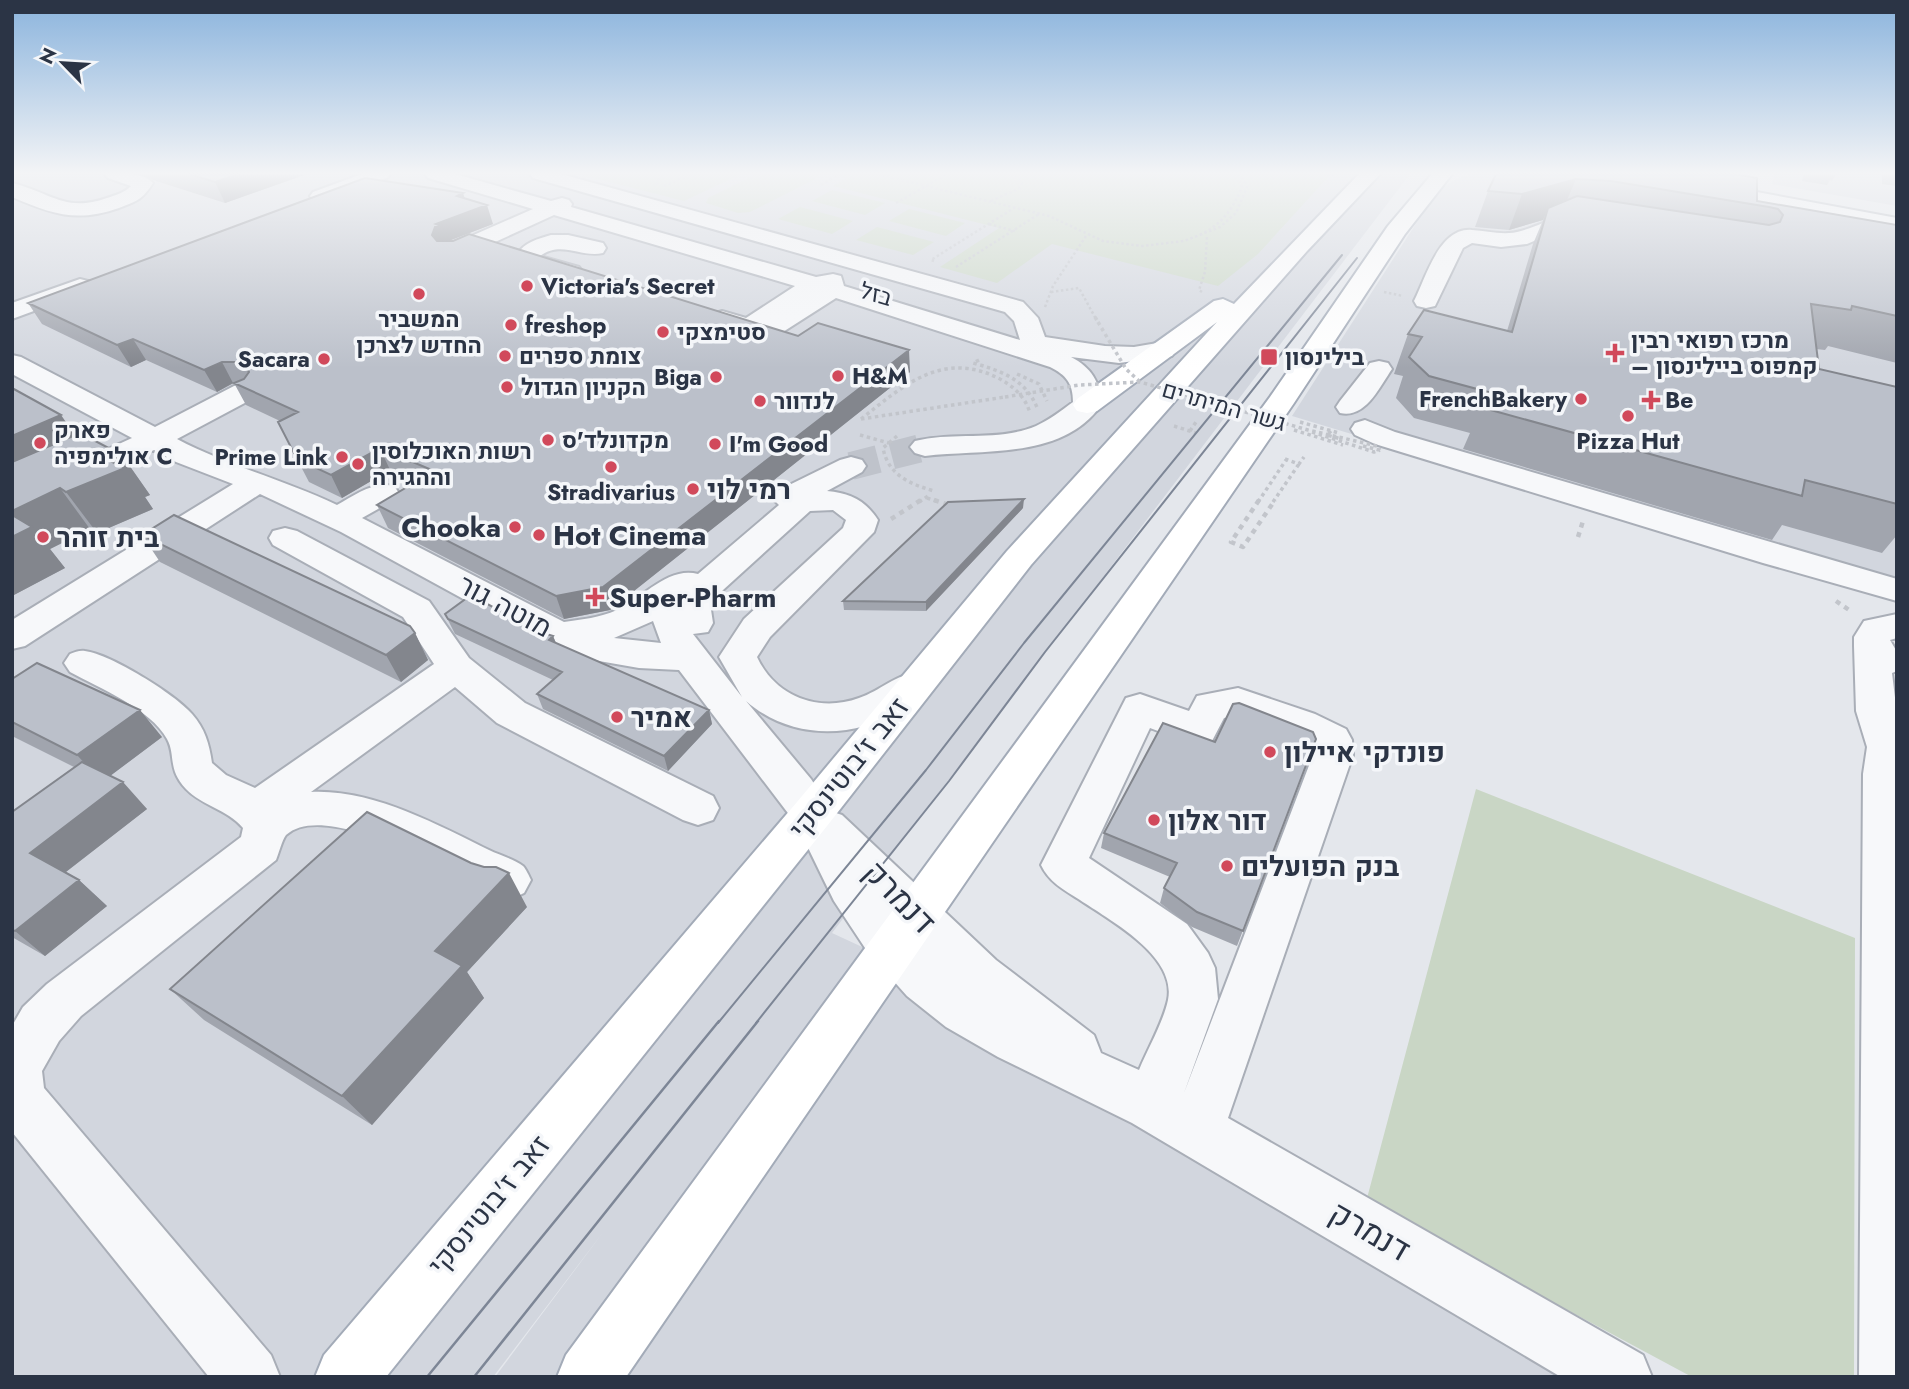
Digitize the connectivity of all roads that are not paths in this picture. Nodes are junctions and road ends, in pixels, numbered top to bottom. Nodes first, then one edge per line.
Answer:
1 (475, 239) edge
2 (690, 239) edge
3 (722, 239) edge
4 (1307, 239) edge
5 (1391, 239) edge
6 (1463, 239) edge
7 (1491, 239) edge
8 (1511, 239) edge
9 (1299, 247) junction
10 (595, 248) dead end
11 (452, 253) edge
12 (101, 278) edge
13 (590, 278) edge
14 (826, 285) junction
15 (1426, 301) road end
16 (888, 306) junction
17 (697, 311) edge
18 (12, 312) edge
19 (1025, 322) junction
20 (766, 327) junction
21 (1163, 350) junction
22 (12, 363) edge
23 (1379, 369) dead end
24 (244, 392) edge
25 (1087, 405) junction
26 (1365, 433) junction
27 (156, 438) junction
28 (925, 447) tunnel mouth
29 (856, 451) tunnel mouth
30 (257, 482) junction
31 (383, 493) dead end
32 (12, 505) edge
33 (338, 518) junction
34 (285, 538) dead end
35 (686, 582) junction
36 (1897, 583) edge
37 (1897, 590) edge
38 (557, 634) junction
39 (12, 638) edge
40 (1889, 648) edge
41 (689, 658) junction
42 (83, 663) dead end
43 (456, 667) junction
44 (916, 685) junction
45 (733, 713) junction
46 (1892, 738) edge
47 (698, 808) dead end
48 (813, 814) junction
49 (261, 818) junction
50 (508, 880) dead end
51 (905, 932) junction
52 (1191, 968) junction
53 (1243, 1002) junction
54 (1155, 1107) junction
55 (1892, 1364) edge
56 (248, 1377) edge
57 (346, 1377) edge
58 (588, 1377) edge
59 (1621, 1377) edge

1 - 11 street
2 - 14 street, בזל
3 - 19 street
4 - 9 main road, זאב ז'בוטינסקי
5 - 51 main road
6 - 15 street
7 - 8 street
9 - 21 main road
9 - 44 main road, זאב ז'בוטינסקי
10 - 13 street
12 - 18 street
14 - 16 street, בזל
14 - 19 street, בזל
14 - 20 street
14 - 20 street
16 - 20 street
16 - 25 street, בזל
17 - 20 street
19 - 21 street, בזל
21 - 25 main road
22 - 27 street, מוטה גור
23 - 26 street
24 - 27 street
25 - 28 street
26 - 36 street
26 - 37 street
27 - 30 street, מוטה גור
27 - 32 street
29 - 35 street
30 - 33 street, מוטה גור
30 - 39 street
31 - 33 street
33 - 38 street, מוטה גור
34 - 43 street
35 - 38 street
35 - 41 street
38 - 41 street, מוטה גור
40 - 46 street
41 - 45 street
42 - 49 street
43 - 47 street
43 - 49 street
44 - 45 street
44 - 48 main road, זאב ז'בוטינסקי
45 - 48 street
46 - 55 street
48 - 51 street
48 - 57 main road, זאב ז'בוטינסקי
49 - 50 street
49 - 56 street
51 - 54 street, דנמרק
51 - 58 main road
52 - 53 street
52 - 53 street
52 - 54 street
53 - 54 street
54 - 59 street, דנמרק

